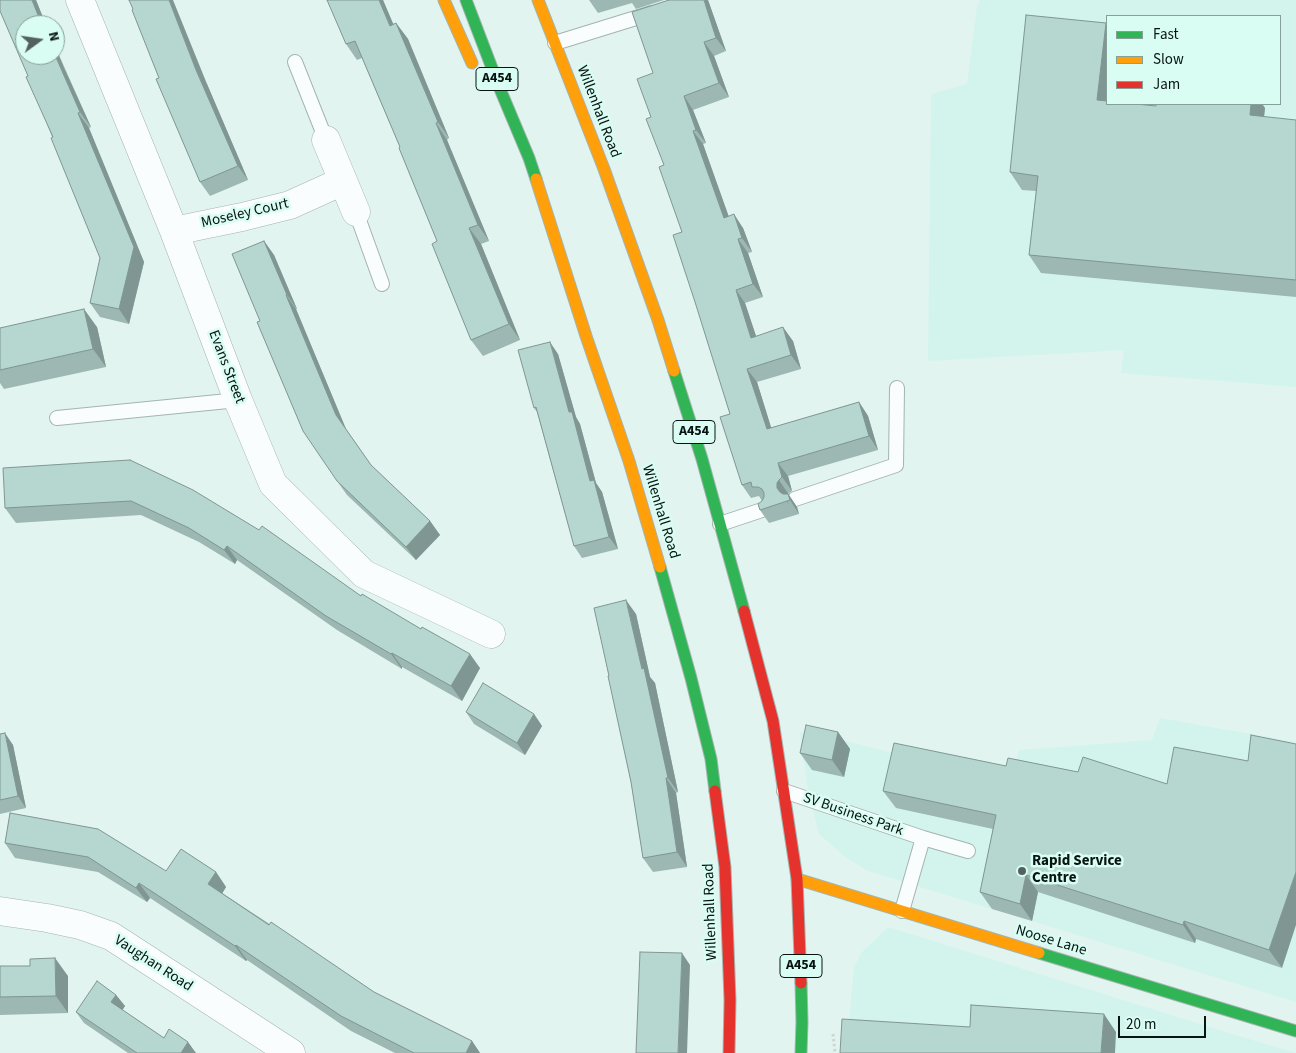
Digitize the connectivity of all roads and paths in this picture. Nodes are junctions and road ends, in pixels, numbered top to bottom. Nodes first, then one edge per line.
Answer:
1 (80, 0) edge
2 (444, 0) edge
3 (466, 0) edge
4 (538, 0) edge
5 (665, 9) edge
6 (555, 43) junction
7 (295, 62) dead end
8 (478, 77) dead end
9 (501, 119) dead end
10 (326, 140) joint
11 (529, 158) junction
12 (343, 181) junction
13 (356, 212) joint
14 (174, 231) junction
15 (382, 284) dead end
16 (897, 388) dead end
17 (238, 400) junction
18 (57, 418) dead end
19 (795, 499) dead end
20 (765, 509) edge
21 (720, 524) junction
22 (491, 634) dead end
23 (784, 791) junction
24 (923, 838) junction
25 (968, 851) dead end
26 (798, 880) junction
27 (0, 911) edge
28 (902, 911) junction
29 (1296, 1031) edge
30 (291, 1053) edge
31 (729, 1053) edge
32 (801, 1053) edge

1 - 14 street, Evans Street
2 - 8 main road
3 - 11 main road, Willenhall Road / A454
4 - 6 main road, Willenhall Road / A454
5 - 6 lane
6 - 21 main road, Willenhall Road / A454
7 - 10 lane
9 - 11 main road
10 - 12 street
11 - 31 main road, Willenhall Road / A454
12 - 13 street
12 - 14 street, Moseley Court
13 - 15 lane
14 - 17 street, Evans Street
16 - 19 lane
17 - 18 lane
17 - 22 street, Evans Street
20 - 21 lane
21 - 23 main road, Willenhall Road / A454
23 - 24 lane, SV Business Park
23 - 26 main road, Willenhall Road / A454
24 - 25 lane, SV Business Park
24 - 28 lane, SV Business Park
26 - 28 main road, Noose Lane
26 - 32 main road, Willenhall Road / A454
27 - 30 street, Vaughan Road
28 - 29 main road, Noose Lane

